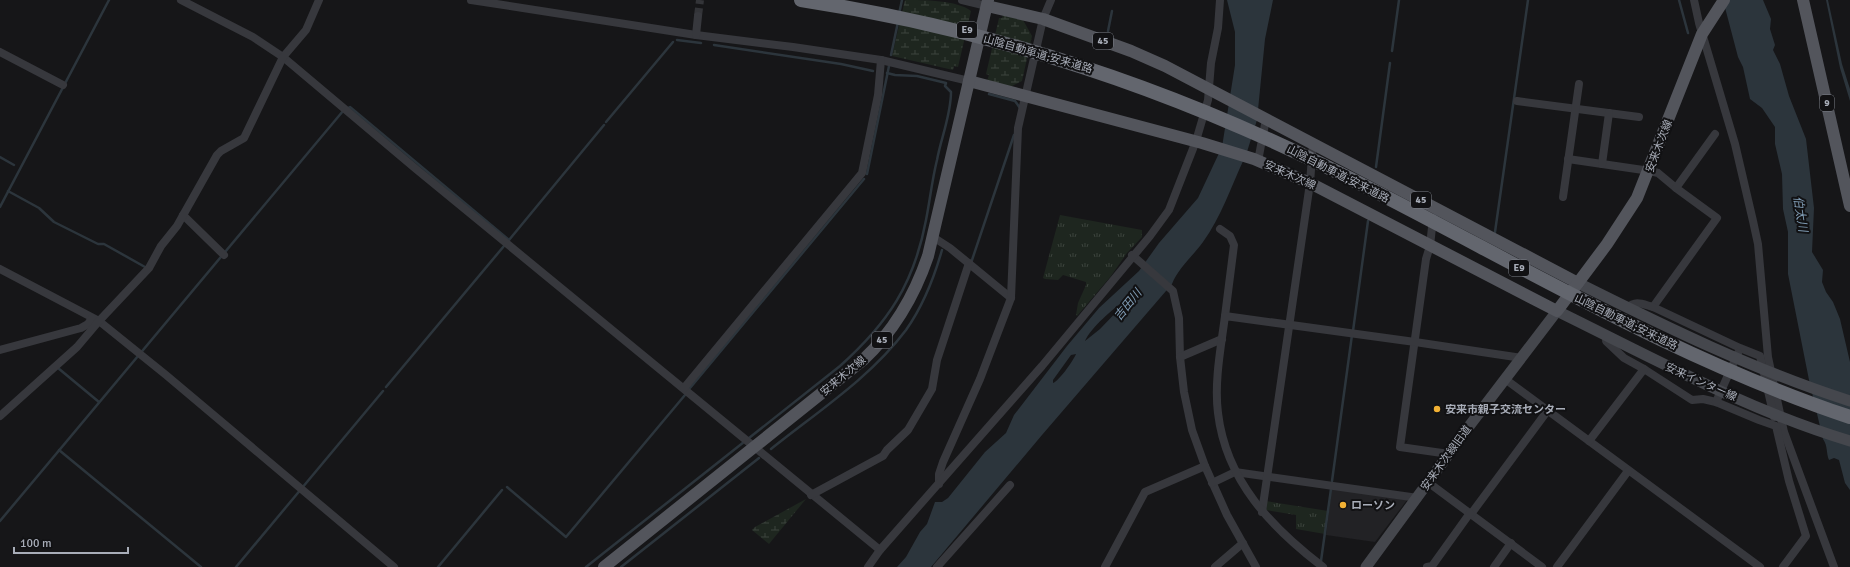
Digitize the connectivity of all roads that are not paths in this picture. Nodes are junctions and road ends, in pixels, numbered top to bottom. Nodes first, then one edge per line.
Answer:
1 (181, 0) edge
2 (319, 0) edge
3 (471, 0) edge
4 (801, 0) edge
5 (828, 0) edge
6 (962, 0) edge
7 (1051, 0) edge
8 (1220, 0) edge
9 (1694, 0) edge
10 (1724, 0) edge
11 (1803, 0) edge
12 (987, 3) edge
13 (888, 14) junction
14 (698, 16) tunnel mouth
15 (1043, 19) junction
16 (1702, 34) junction
17 (696, 35) junction
18 (0, 52) edge
19 (283, 57) junction
20 (881, 60) junction
21 (969, 81) junction
22 (1579, 84) dead end
23 (63, 85) dead end
24 (1211, 89) junction
25 (1025, 96) junction
26 (1517, 100) dead end
27 (1194, 105) junction
28 (1575, 109) junction
29 (1609, 113) junction
30 (1638, 117) dead end
31 (1265, 118) junction
32 (1715, 134) dead end
33 (1199, 142) junction
34 (1313, 143) junction
35 (1568, 159) junction
36 (1256, 160) junction
37 (1602, 164) junction
38 (1650, 171) junction
39 (1310, 183) junction
40 (1676, 188) junction
41 (1563, 197) dead end
42 (1850, 206) edge
43 (1435, 207) junction
44 (183, 215) junction
45 (1220, 229) dead end
46 (933, 237) junction
47 (1430, 246) junction
48 (224, 256) dead end
49 (1133, 256) junction
50 (969, 263) junction
51 (0, 269) edge
52 (1578, 283) junction
53 (1011, 298) junction
54 (1653, 307) junction
55 (1627, 308) junction
56 (1556, 311) junction
57 (1225, 316) junction
58 (96, 319) junction
59 (1290, 324) junction
60 (1607, 336) junction
61 (1222, 339) junction
62 (1415, 342) junction
63 (1740, 348) junction
64 (0, 350) edge
65 (1764, 356) junction
66 (1180, 357) junction
67 (1522, 358) junction
68 (1644, 369) junction
69 (1505, 379) junction
70 (684, 388) junction
71 (1850, 401) edge
72 (1716, 402) junction
73 (1548, 410) junction
74 (1850, 413) edge
75 (0, 416) edge
76 (1850, 417) edge
77 (1780, 430) junction
78 (1589, 441) junction
79 (1850, 441) edge
80 (754, 448) junction
81 (1449, 454) junction
82 (1205, 466) junction
83 (1628, 471) junction
84 (1235, 472) junction
85 (1269, 476) junction
86 (1212, 483) junction
87 (1429, 483) junction
88 (939, 484) junction
89 (1010, 485) dead end
90 (810, 495) junction
91 (1418, 498) junction
92 (1262, 512) junction
93 (1471, 513) junction
94 (1243, 543) junction
95 (1511, 543) junction
96 (880, 550) junction
97 (394, 567) edge
98 (604, 567) edge
99 (868, 567) edge
100 (937, 567) edge
101 (1105, 567) edge
102 (1215, 567) edge
103 (1256, 567) edge
104 (1324, 567) edge
105 (1366, 567) edge
106 (1427, 567) edge
107 (1494, 567) edge
108 (1542, 567) edge
109 (1558, 567) edge
110 (1760, 567) edge
111 (1783, 567) edge
112 (1834, 567) edge

1 - 19 street
2 - 19 street
3 - 17 street
4 - 13 highway, 山陰自動車道;安来道路 / E9
5 - 13 highway, 山陰自動車道;安来道路 / E9
6 - 12 street
7 - 15 street
8 - 24 street
9 - 16 street
10 - 16 main road, 安来木次線
11 - 42 main road, 9
12 - 15 main road, 45
12 - 21 main road, 安来木次線 / 45
13 - 27 highway, 山陰自動車道;安来道路 / E9
14 - 17 street
15 - 24 main road, 45
15 - 25 street
16 - 38 main road, 安来木次線
16 - 65 street
17 - 20 street
18 - 23 street
19 - 44 street
19 - 70 street
20 - 21 street
20 - 70 street
21 - 25 main road, 安来木次線
21 - 46 main road, 安来木次線 / 45
22 - 28 street
24 - 31 main road, 45
24 - 33 street
25 - 33 main road, 安来木次線
25 - 53 street
26 - 28 street
27 - 74 highway, 山陰自動車道;安来道路 / E9
27 - 76 highway, 山陰自動車道;安来道路 / E9
28 - 29 street
28 - 35 street
29 - 30 street
29 - 37 street
31 - 34 main road, 45
31 - 36 street
32 - 40 street
33 - 36 main road, 安来木次線
33 - 49 street
34 - 39 street
34 - 43 main road, 45
35 - 37 street
35 - 41 street
36 - 39 main road, 安来木次線
37 - 38 street
38 - 40 street
38 - 52 main road, 安来木次線
39 - 47 main road, 安来木次線
39 - 59 street
40 - 54 street
43 - 47 street
43 - 52 main road, 45
44 - 48 street
44 - 58 street
45 - 57 street
46 - 50 street
46 - 80 main road, 安来木次線 / 45
47 - 56 main road, 安来木次線
47 - 62 street
49 - 66 street
49 - 88 street
50 - 53 street
50 - 90 street
51 - 58 street
52 - 55 main road
52 - 56 main road, 安来木次線
53 - 88 street
54 - 55 street
54 - 63 street
55 - 71 main road
56 - 60 main road, 安来インター線
56 - 67 main road, 安来木次線旧道
57 - 59 street
57 - 61 street
58 - 64 street
58 - 75 street
58 - 97 street
59 - 62 street
59 - 85 street
60 - 68 street
60 - 79 main road, 安来インター線
61 - 66 street
61 - 84 street
62 - 67 street
62 - 81 street
63 - 65 street
63 - 72 street
65 - 77 street
66 - 82 street
67 - 69 main road, 安来木次線旧道
68 - 72 street
68 - 78 street
69 - 73 street
69 - 81 main road, 安来木次線旧道
70 - 80 street
72 - 77 street
73 - 78 street
73 - 93 street
77 - 111 street
77 - 112 street
78 - 83 street
80 - 90 street
80 - 98 main road, 安来木次線 / 45
81 - 87 main road, 安来木次線旧道
82 - 86 street
82 - 101 street
83 - 109 street
83 - 110 street
84 - 85 street
84 - 86 street
84 - 92 street
85 - 91 street
85 - 92 street
86 - 94 street
87 - 91 main road, 安来木次線旧道
87 - 93 street
88 - 96 street
89 - 100 street
90 - 96 street
91 - 105 main road, 安来木次線旧道
92 - 104 street
93 - 95 street
93 - 106 street
94 - 102 street
94 - 103 street
95 - 107 street
95 - 108 street
96 - 99 street

